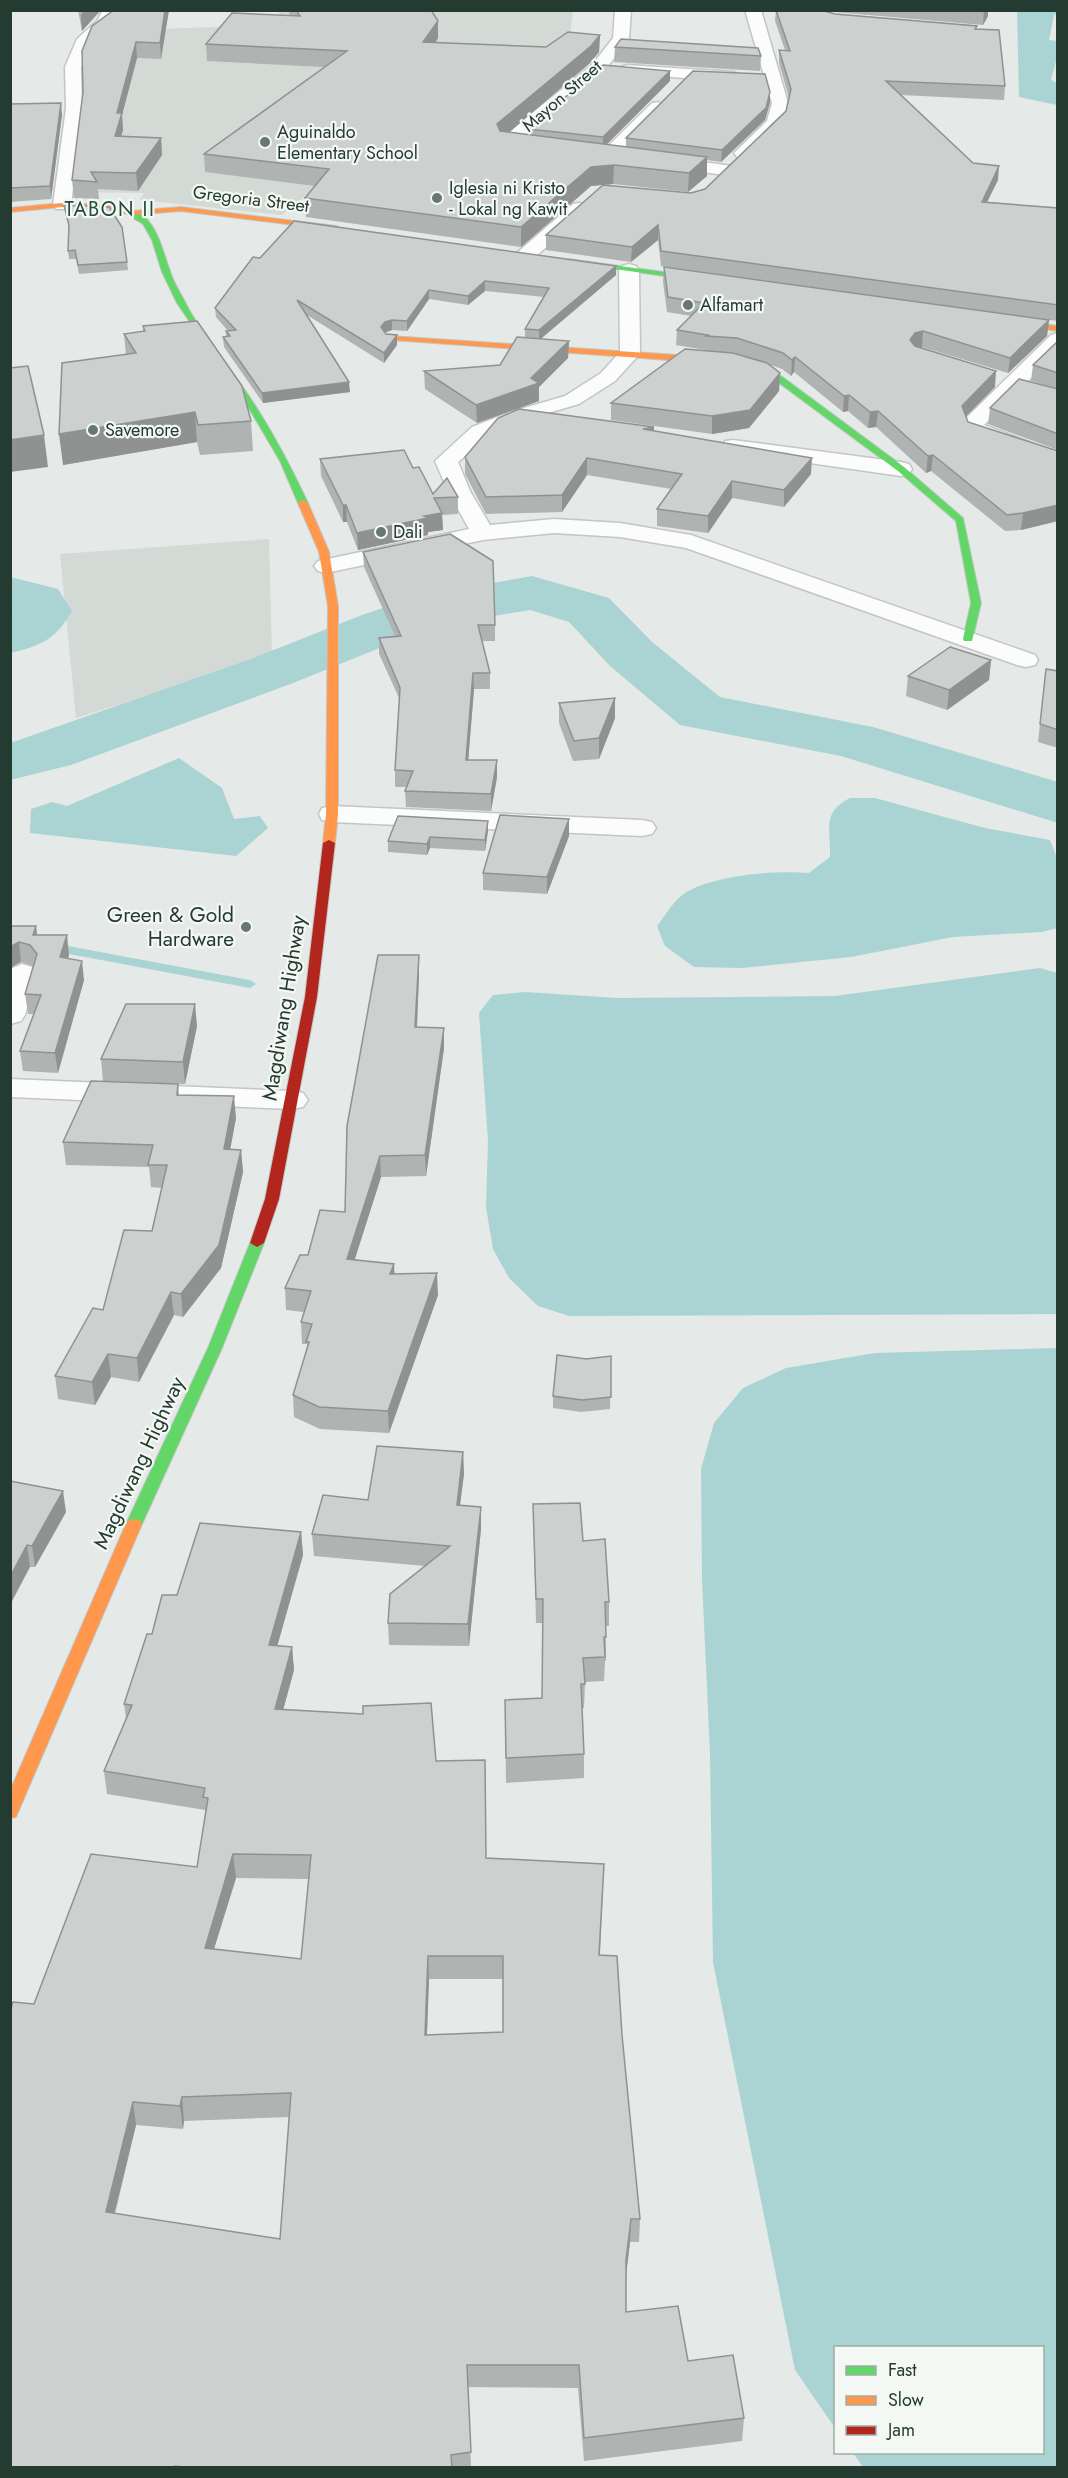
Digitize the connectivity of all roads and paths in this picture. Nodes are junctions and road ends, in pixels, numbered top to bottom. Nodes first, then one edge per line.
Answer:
1 (111, 10) edge
2 (623, 10) edge
3 (758, 13) edge
4 (598, 68) junction
5 (688, 75) junction
6 (760, 77) junction
7 (74, 108) junction
8 (53, 109) edge
9 (555, 149) edge
10 (588, 153) edge
11 (609, 155) junction
12 (725, 170) junction
13 (711, 183) edge
14 (589, 199) edge
15 (63, 205) junction
16 (10, 210) edge
17 (130, 213) junction
18 (349, 230) edge
19 (520, 254) joint
20 (629, 270) junction
21 (718, 282) edge
22 (992, 320) edge
23 (1058, 329) edge
24 (393, 338) edge
25 (1058, 339) edge
26 (630, 354) junction
27 (993, 378) edge
28 (1013, 384) junction
29 (1035, 391) edge
30 (518, 416) junction
31 (563, 422) edge
32 (709, 442) edge
33 (1058, 460) edge
34 (901, 469) junction
35 (483, 534) junction
36 (326, 566) junction
37 (968, 639) junction
38 (1026, 660) dead end
39 (333, 814) junction
40 (642, 828) dead end
41 (22, 973) dead end
42 (10, 1015) edge
43 (10, 1088) edge
44 (292, 1100) junction
45 (11, 1811) edge

1 - 7 street
2 - 4 street, Mayon Street
3 - 6 street
4 - 5 street
4 - 9 street, Mayon Street
5 - 6 street
5 - 11 street
6 - 12 street
7 - 8 street
7 - 15 street
10 - 11 street
11 - 12 street
12 - 13 street
14 - 19 street
15 - 16 main road, Gregoria Street
15 - 17 main road, Gregoria Street
17 - 18 main road, Gregoria Street
17 - 36 main road, Magdiwang Highway
19 - 20 main road
20 - 21 main road
20 - 26 street
22 - 23 main road
24 - 26 main road
25 - 28 street
26 - 30 street
26 - 34 main road
27 - 28 street
28 - 29 street
28 - 33 street
30 - 31 street
30 - 35 street
32 - 34 street
34 - 37 main road
35 - 36 street
35 - 37 street
36 - 39 main road, Magdiwang Highway
37 - 38 street
39 - 40 street
39 - 44 main road, Magdiwang Highway
41 - 42 street
43 - 44 street
44 - 45 main road, Magdiwang Highway

